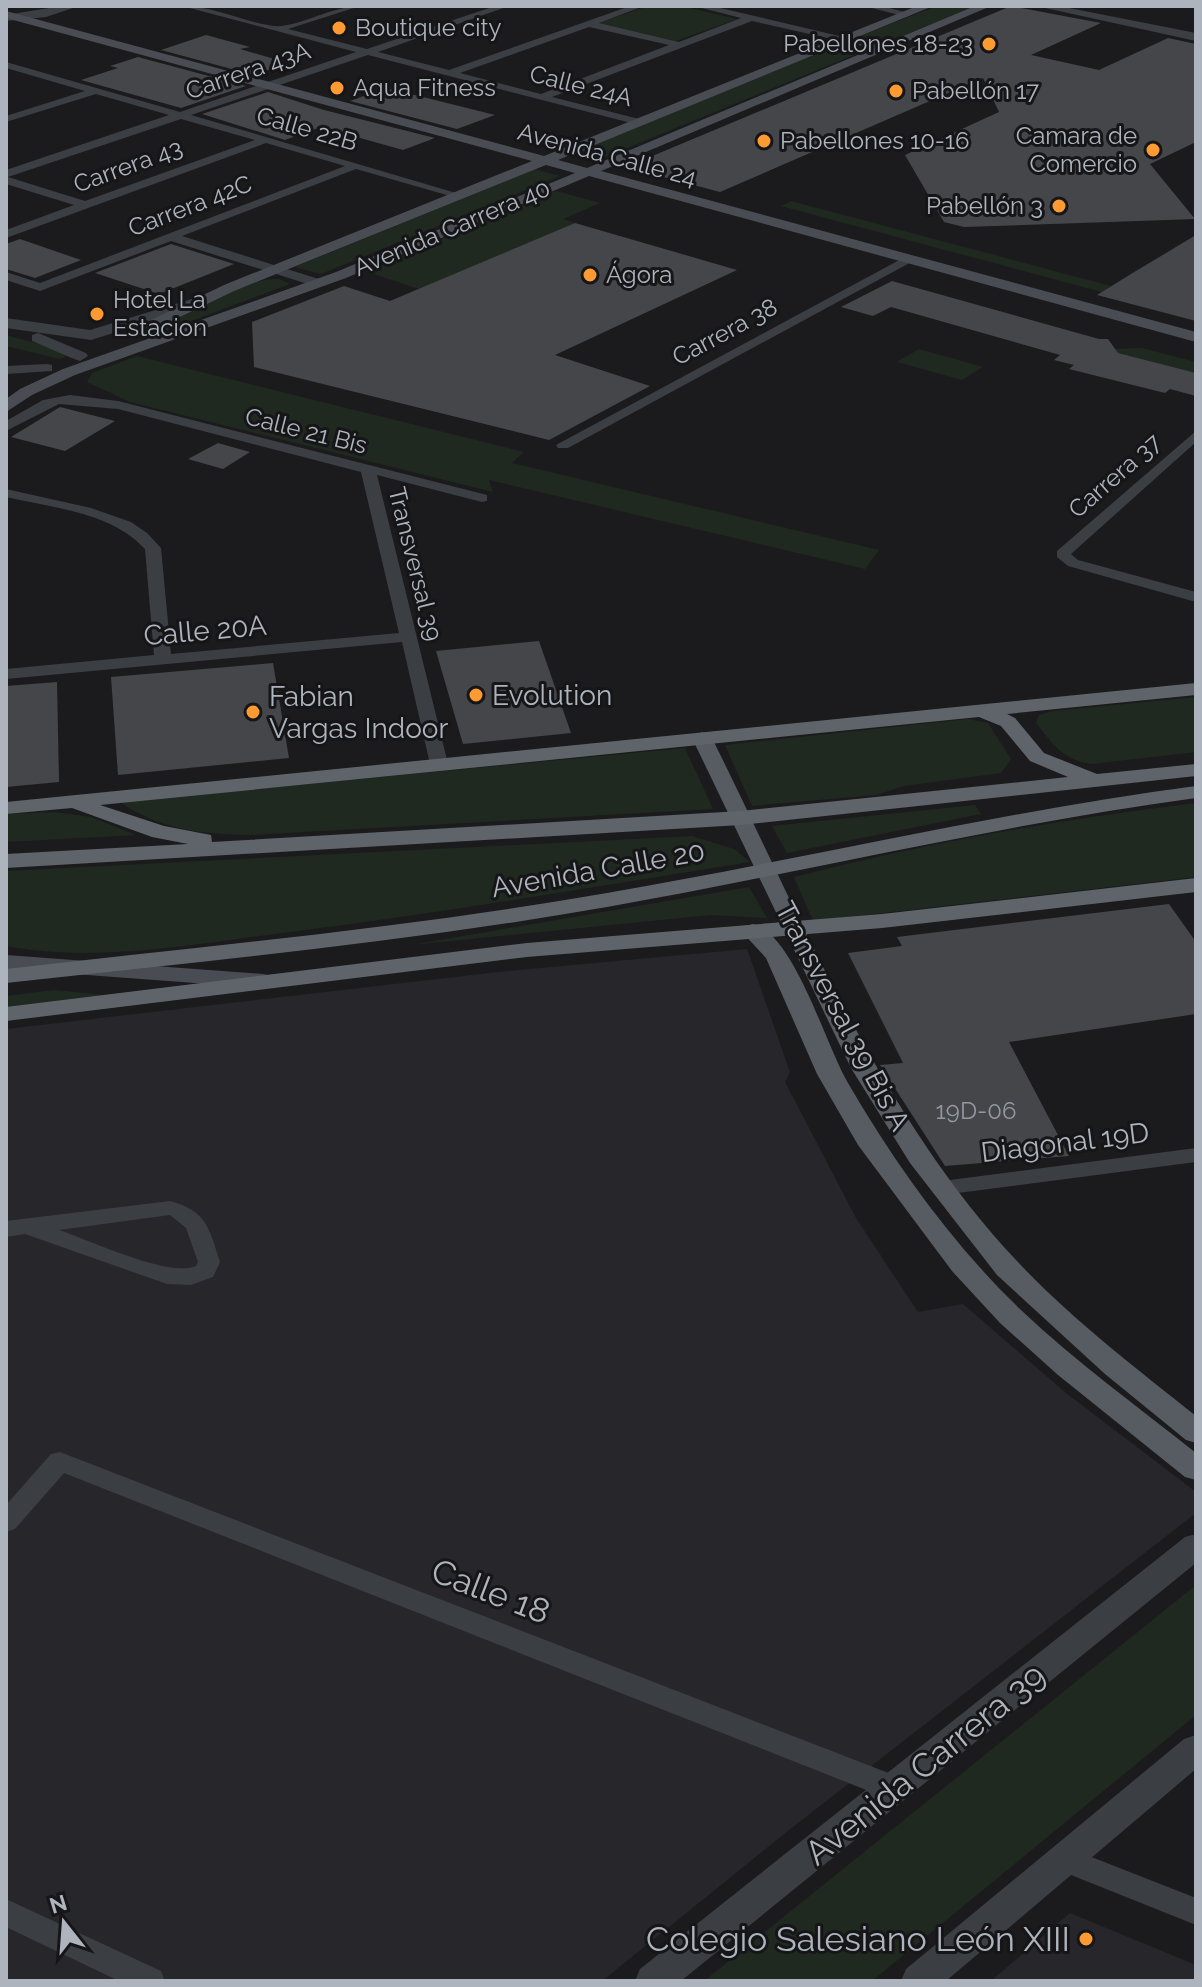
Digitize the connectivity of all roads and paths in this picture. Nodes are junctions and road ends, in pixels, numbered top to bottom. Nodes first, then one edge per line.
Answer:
1 (73, 6) edge
2 (187, 6) edge
3 (212, 6) edge
4 (355, 6) edge
5 (504, 6) edge
6 (639, 6) edge
7 (699, 6) edge
8 (869, 6) edge
9 (927, 6) edge
10 (985, 6) edge
11 (1042, 6) edge
12 (1090, 6) edge
13 (200, 10) junction
14 (8, 14) edge
15 (907, 14) junction
16 (36, 15) junction
17 (751, 18) junction
18 (589, 24) junction
19 (1196, 28) edge
20 (276, 29) junction
21 (1196, 37) edge
22 (843, 39) junction
23 (676, 44) junction
24 (885, 48) junction
25 (367, 52) junction
26 (6, 65) edge
27 (21, 69) junction
28 (450, 73) junction
29 (6, 74) edge
30 (274, 84) junction
31 (95, 91) junction
32 (542, 97) junction
33 (180, 115) junction
34 (6, 119) edge
35 (639, 122) junction
36 (265, 140) junction
37 (549, 158) junction
38 (355, 166) junction
39 (593, 170) junction
40 (6, 177) edge
41 (457, 195) junction
42 (84, 205) junction
43 (6, 234) edge
44 (172, 237) junction
45 (909, 260) junction
46 (274, 269) junction
47 (6, 276) edge
48 (318, 283) junction
49 (195, 303) junction
50 (6, 324) edge
51 (1196, 328) edge
52 (1196, 337) edge
53 (80, 356) junction
54 (6, 370) edge
55 (50, 373) junction
56 (6, 385) edge
57 (118, 405) junction
58 (6, 407) edge
59 (6, 427) edge
60 (1193, 442) edge
61 (563, 445) dead end
62 (368, 469) junction
63 (6, 493) edge
64 (482, 498) dead end
65 (1196, 597) edge
66 (408, 637) junction
67 (163, 660) junction
68 (6, 674) edge
69 (1196, 689) edge
70 (977, 711) junction
71 (702, 738) junction
72 (439, 764) junction
73 (1196, 770) edge
74 (1097, 781) junction
75 (1196, 792) edge
76 (66, 802) junction
77 (6, 808) edge
78 (741, 818) junction
79 (261, 846) junction
80 (6, 861) edge
81 (766, 869) junction
82 (1196, 885) edge
83 (437, 925) junction
84 (795, 928) junction
85 (753, 931) junction
86 (6, 962) edge
87 (70, 968) junction
88 (6, 976) edge
89 (270, 981) junction
90 (6, 1014) edge
91 (1196, 1155) edge
92 (942, 1188) junction
93 (17, 1228) edge
94 (1196, 1432) edge
95 (1196, 1469) edge
96 (6, 1522) edge
97 (1196, 1546) edge
98 (1196, 1749) edge
99 (894, 1788) junction
100 (1066, 1860) junction
101 (6, 1912) edge
102 (1196, 1912) edge
103 (150, 1981) edge
104 (653, 1981) edge
105 (919, 1981) edge

1 - 16 street
2 - 13 street, Calle 24A
3 - 13 street
4 - 20 street
5 - 25 street, Carrera 43A
6 - 18 street
7 - 17 street
8 - 15 street
9 - 15 main road, Avenida Carrera 40
10 - 24 main road, Avenida Carrera 40
11 - 21 street
12 - 19 street
13 - 20 street, Calle 24A
14 - 16 street
14 - 30 main road, Avenida Calle 24
15 - 22 main road, Avenida Carrera 40
16 - 30 main road, Avenida Calle 24
17 - 22 street
17 - 23 street
18 - 23 street
18 - 28 street
20 - 25 street, Calle 24A
22 - 24 street
22 - 35 main road, Avenida Carrera 40
23 - 32 street
24 - 39 main road, Avenida Carrera 40
25 - 28 street, Calle 24A
25 - 30 street, Carrera 43A
26 - 27 street, Calle 22B
27 - 29 street
27 - 31 street, Calle 22B
28 - 32 street, Calle 24A
30 - 33 street, Carrera 43A
30 - 37 main road, Avenida Calle 24
31 - 33 street, Calle 22B
31 - 34 street
32 - 35 street, Calle 24A
33 - 36 street, Calle 22B
33 - 40 street, Carrera 43A
35 - 37 main road, Avenida Carrera 40
36 - 38 street, Calle 22B
36 - 42 street, Carrera 43
37 - 39 main road, Avenida Calle 24
37 - 41 main road, Avenida Carrera 40
38 - 41 street, Calle 22B
38 - 44 street, Carrera 42C
39 - 45 main road, Avenida Calle 24
39 - 48 main road, Avenida Carrera 40
39 - 51 main road, Avenida Calle 24
40 - 42 street
41 - 46 main road, Avenida Carrera 40
42 - 43 street, Carrera 43
44 - 46 street
44 - 47 street, Carrera 42C
45 - 52 main road, Avenida Calle 24
45 - 61 street, Carrera 38
46 - 48 street
46 - 49 main road, Avenida Carrera 40
48 - 55 main road, Avenida Carrera 40
49 - 50 street
49 - 53 main road, Avenida Carrera 40
50 - 53 street
53 - 55 main road, Avenida Carrera 40
54 - 55 street
55 - 56 main road, Avenida Carrera 40
55 - 57 street, Calle 21 Bis
55 - 58 main road, Avenida Carrera 40
57 - 59 street, Calle 21 Bis
57 - 62 street, Calle 21 Bis
60 - 65 street, Carrera 37
62 - 64 street, Calle 21 Bis
62 - 66 street, Transversal 39
63 - 67 street
66 - 67 street, Calle 20A
66 - 72 street, Transversal 39
67 - 68 street, Calle 20A
69 - 70 highway
70 - 71 highway
70 - 74 highway
71 - 72 highway
71 - 78 main road, Transversal 39 Bis A
72 - 76 highway
73 - 74 highway, Avenida Calle 20
74 - 78 highway, Avenida Calle 20
75 - 81 highway, Avenida Calle 20
76 - 77 highway
76 - 79 highway
78 - 79 highway, Avenida Calle 20
78 - 81 main road, Transversal 39 Bis A
79 - 80 highway, Avenida Calle 20
81 - 83 highway, Avenida Calle 20
81 - 84 main road, Transversal 39 Bis A
82 - 84 highway
83 - 87 highway, Avenida Calle 20
83 - 89 highway
84 - 85 highway
84 - 92 main road, Transversal 39 Bis A
85 - 89 highway
85 - 95 main road, Transversal 39 Bis A
86 - 87 main road
87 - 88 highway, Avenida Calle 20
87 - 89 main road
89 - 90 highway
91 - 92 street, Diagonal 19D
92 - 94 main road, Transversal 39 Bis A
93 - 93 street
96 - 99 street, Calle 18
97 - 99 street, Avenida Carrera 39
98 - 100 street
99 - 104 street, Avenida Carrera 39
100 - 102 street
100 - 105 street
101 - 103 street

